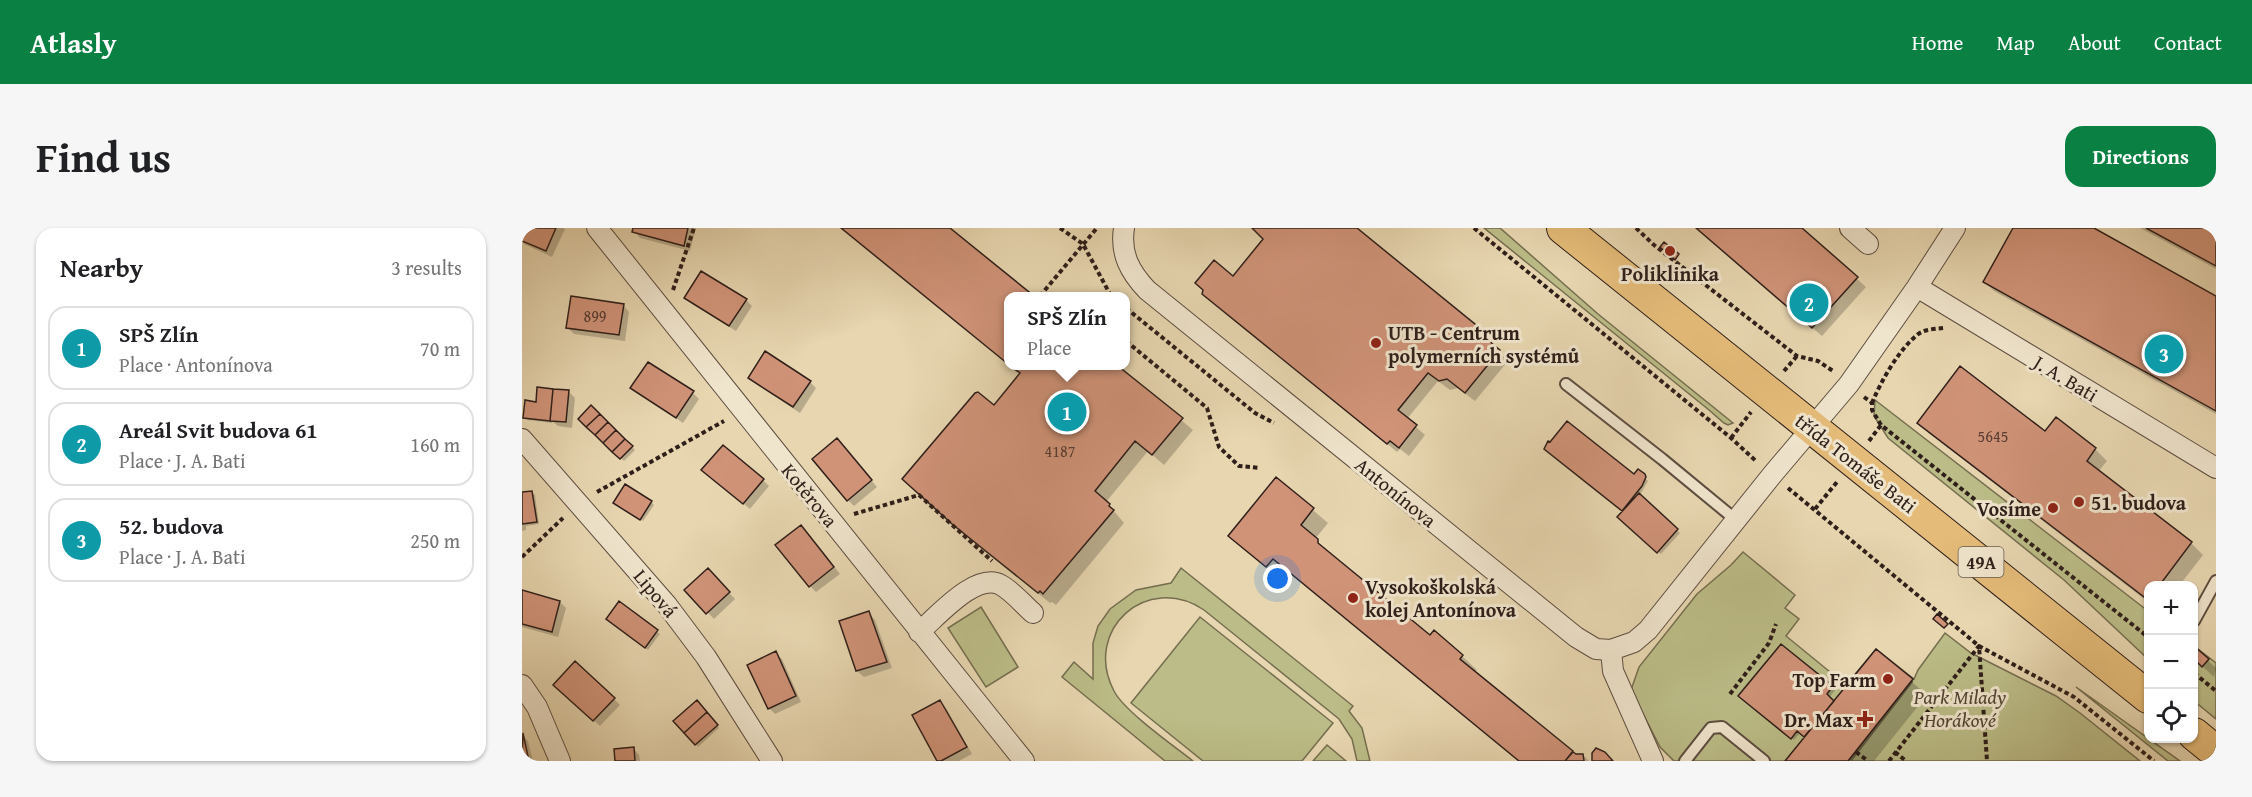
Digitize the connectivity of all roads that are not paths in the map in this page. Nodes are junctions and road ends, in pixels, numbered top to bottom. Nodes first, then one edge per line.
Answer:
1 (597, 228) edge
2 (1124, 228) edge
3 (1563, 228) edge
4 (1850, 228) edge
5 (1955, 228) edge
6 (1868, 244) dead end
7 (1917, 287) junction
8 (1566, 384) dead end
9 (1812, 428) junction
10 (522, 438) edge
11 (2216, 468) edge
12 (1736, 520) junction
13 (2216, 581) edge
14 (2198, 612) edge
15 (1033, 613) dead end
16 (919, 632) junction
17 (1611, 650) junction
18 (522, 684) edge
19 (2144, 694) edge
20 (2198, 738) edge
21 (2216, 752) edge
22 (560, 761) edge
23 (772, 761) edge
24 (1024, 761) edge
25 (1653, 761) edge
26 (1685, 761) edge
27 (1764, 761) edge

1 - 16 street, Kotěrova
2 - 17 street, Antonínova
3 - 9 main road, třída Tomáše Bati / 49A
4 - 6 street
5 - 7 street
7 - 9 street
7 - 11 street, J. A. Bati
8 - 12 lane
9 - 12 street
9 - 19 main road, třída Tomáše Bati / 49A
10 - 23 street, Lipová
12 - 17 street
13 - 14 lane
15 - 16 street
16 - 24 street, Kotěrova
17 - 25 street
18 - 22 street
20 - 21 main road
26 - 27 lane

